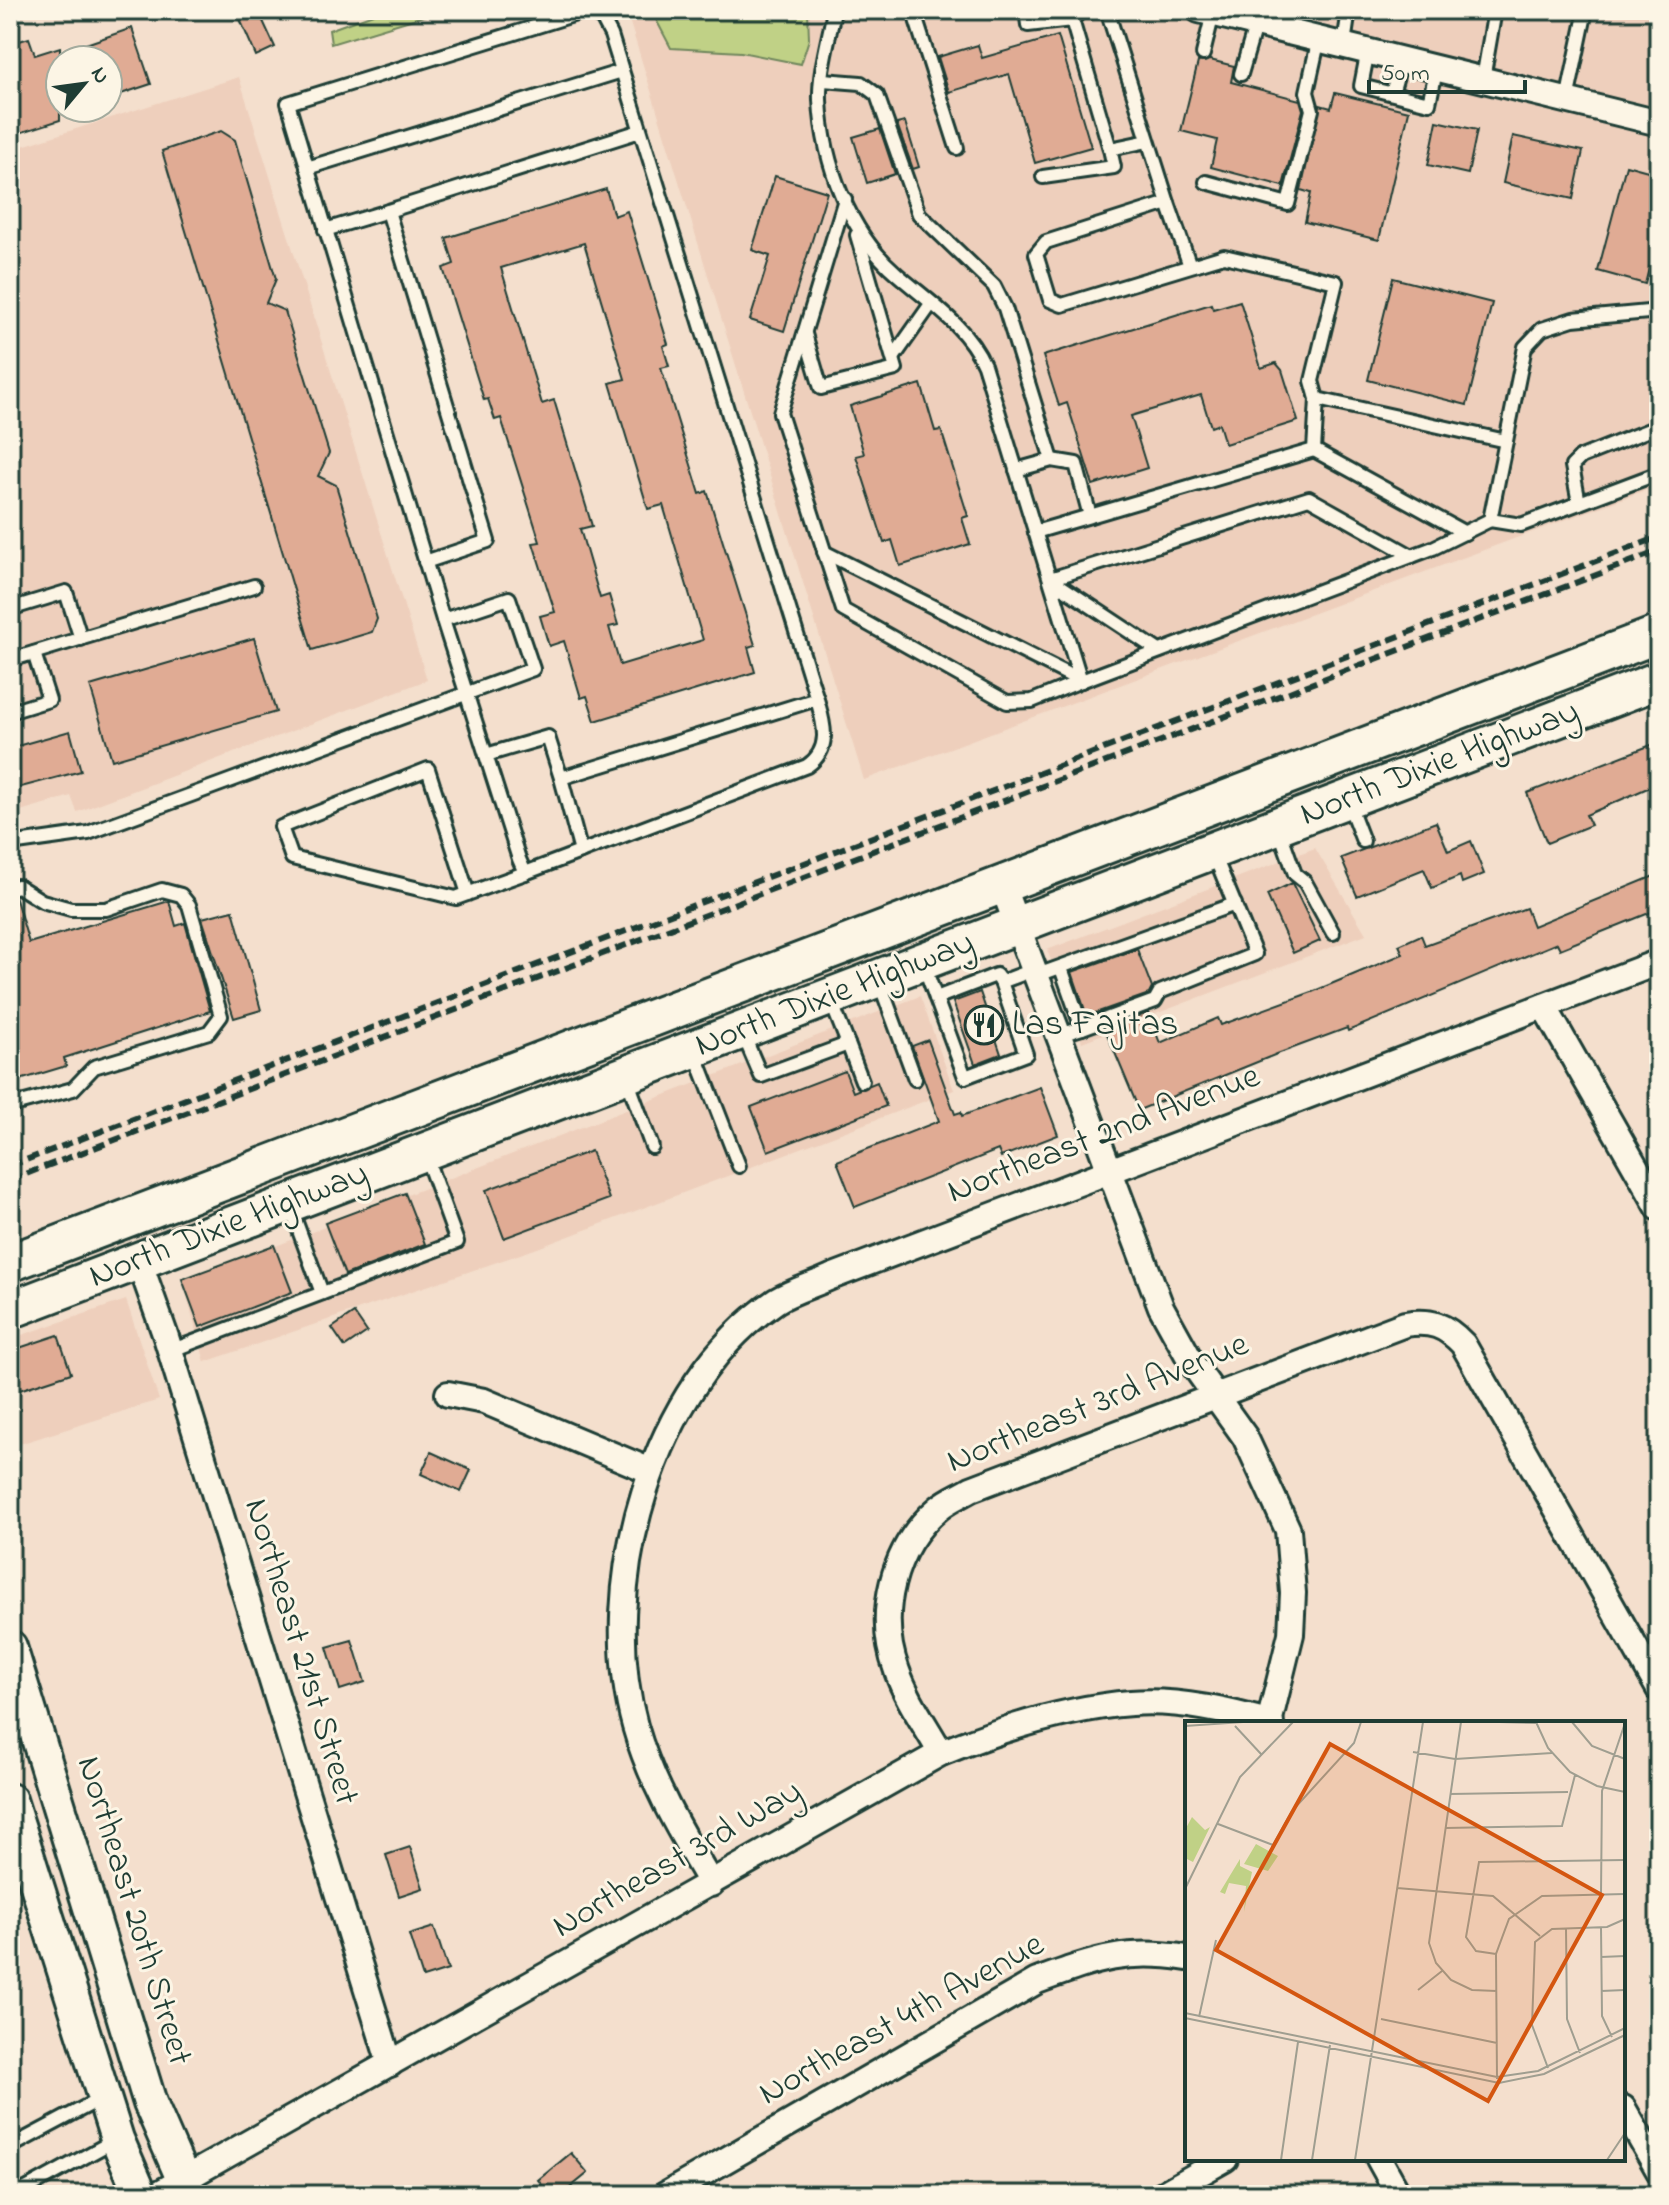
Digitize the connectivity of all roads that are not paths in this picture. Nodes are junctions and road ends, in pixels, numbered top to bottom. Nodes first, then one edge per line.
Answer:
1 (834, 10) edge
2 (913, 10) edge
3 (1026, 10) edge
4 (1107, 10) edge
5 (1349, 10) edge
6 (1495, 10) edge
7 (1586, 10) edge
8 (1206, 12) edge
9 (1077, 15) edge
10 (1256, 23) junction
11 (1319, 38) junction
12 (1344, 44) junction
13 (1368, 50) junction
14 (1203, 54) dead end
15 (1402, 59) junction
16 (1437, 67) junction
17 (622, 71) junction
18 (1241, 74) dead end
19 (1483, 79) junction
20 (823, 80) junction
21 (1392, 93) junction
22 (1567, 100) junction
23 (1659, 123) edge
24 (640, 131) junction
25 (1148, 141) junction
26 (957, 148) dead end
27 (1110, 149) junction
28 (307, 168) junction
29 (1043, 177) dead end
30 (1206, 182) dead end
31 (845, 198) junction
32 (1168, 203) junction
33 (388, 211) junction
34 (855, 228) junction
35 (325, 230) junction
36 (1190, 266) junction
37 (931, 304) junction
38 (1659, 311) edge
39 (804, 332) junction
40 (893, 358) junction
41 (1317, 399) junction
42 (1659, 426) edge
43 (1506, 441) junction
44 (1314, 450) junction
45 (1052, 460) junction
46 (1016, 470) junction
47 (1659, 473) edge
48 (1579, 503) junction
49 (1090, 516) junction
50 (1490, 520) junction
51 (1035, 532) junction
52 (1465, 533) junction
53 (824, 552) junction
54 (1412, 556) junction
55 (425, 562) junction
56 (1050, 579) junction
57 (254, 586) dead end
58 (10, 609) edge
59 (443, 620) junction
60 (1659, 634) edge
61 (81, 639) junction
62 (1159, 651) junction
63 (34, 653) junction
64 (10, 660) edge
65 (1659, 680) edge
66 (1081, 681) junction
67 (466, 693) junction
68 (817, 699) junction
69 (10, 712) edge
70 (486, 755) junction
71 (561, 778) junction
72 (1346, 799) junction
73 (1277, 826) junction
74 (1363, 841) dead end
75 (10, 844) edge
76 (1212, 850) junction
77 (581, 852) junction
78 (525, 873) junction
79 (1002, 885) junction
80 (10, 888) edge
81 (468, 894) junction
82 (1235, 904) junction
83 (1017, 925) junction
84 (1333, 933) dead end
85 (922, 961) junction
86 (1659, 962) edge
87 (1061, 968) junction
88 (1034, 973) junction
89 (878, 978) junction
90 (1001, 982) junction
91 (829, 997) junction
92 (936, 998) junction
93 (1544, 1006) junction
94 (1082, 1028) junction
95 (741, 1031) junction
96 (1057, 1036) junction
97 (848, 1044) junction
98 (693, 1049) junction
99 (625, 1075) junction
100 (915, 1079) dead end
101 (862, 1081) dead end
102 (484, 1082) junction
103 (10, 1106) edge
104 (498, 1123) junction
105 (652, 1147) dead end
106 (424, 1152) junction
107 (739, 1166) dead end
108 (1109, 1172) junction
109 (289, 1204) junction
110 (1659, 1208) edge
111 (139, 1261) junction
112 (10, 1263) edge
113 (322, 1293) junction
114 (10, 1310) edge
115 (170, 1351) junction
116 (448, 1394) dead end
117 (1216, 1396) junction
118 (651, 1471) junction
119 (12, 1662) edge
120 (1659, 1689) edge
121 (1261, 1721) edge
122 (1271, 1721) edge
123 (941, 1753) junction
124 (10, 1800) edge
125 (711, 1884) junction
126 (1185, 1958) edge
127 (390, 2064) junction
128 (104, 2097) junction
129 (1625, 2112) edge
130 (117, 2139) junction
131 (10, 2147) edge
132 (1221, 2161) edge
133 (1380, 2161) edge
134 (1659, 2171) edge
135 (177, 2190) edge
136 (15, 2195) edge
137 (141, 2195) edge
138 (665, 2195) edge
139 (1161, 2195) edge
140 (1399, 2195) edge

1 - 20 lane
2 - 26 lane
3 - 9 lane
4 - 25 lane
5 - 12 lane
6 - 19 lane
7 - 22 lane
8 - 10 street
8 - 14 lane
9 - 27 lane
10 - 11 street
10 - 18 lane
11 - 12 street
11 - 30 lane
12 - 13 street
13 - 15 street
13 - 21 lane
15 - 16 street
15 - 21 lane
16 - 19 street
16 - 21 lane
17 - 24 lane
17 - 28 lane
17 - 28 lane
19 - 22 street
20 - 31 lane
20 - 45 lane
22 - 23 street
24 - 33 lane
24 - 68 lane
25 - 27 lane
25 - 32 lane
27 - 29 lane
28 - 35 lane
31 - 34 lane
31 - 39 lane
32 - 36 lane
32 - 36 lane
33 - 35 lane
33 - 55 lane
34 - 37 lane
34 - 40 lane
35 - 55 lane
36 - 41 lane
37 - 40 lane
37 - 46 lane
38 - 43 lane
39 - 40 lane
39 - 53 lane
41 - 43 lane
41 - 44 lane
42 - 48 lane
43 - 50 lane
44 - 49 lane
44 - 52 lane
45 - 46 lane
45 - 49 lane
46 - 51 lane
47 - 48 lane
48 - 50 lane
49 - 51 lane
50 - 52 lane
51 - 56 lane
52 - 54 lane
53 - 66 lane
53 - 66 lane
54 - 56 lane
54 - 62 lane
55 - 59 lane
56 - 62 lane
56 - 66 lane
57 - 61 lane
58 - 61 lane
59 - 67 lane
59 - 67 lane
60 - 79 main road, North Dixie Highway
61 - 63 lane
62 - 66 lane
63 - 64 lane
63 - 69 lane
65 - 72 main road, North Dixie Highway
67 - 70 lane
67 - 75 lane
68 - 71 lane
68 - 77 lane
70 - 71 lane
70 - 78 lane
71 - 77 lane
72 - 73 main road, North Dixie Highway
72 - 74 lane
73 - 76 main road, North Dixie Highway
73 - 84 lane
76 - 82 lane
76 - 83 main road, North Dixie Highway
77 - 78 lane
78 - 81 lane
79 - 83 street
79 - 102 main road, North Dixie Highway
80 - 103 lane
81 - 81 lane
82 - 87 lane
82 - 94 lane
83 - 85 main road, North Dixie Highway
83 - 88 street
85 - 89 main road, North Dixie Highway
85 - 92 lane
86 - 93 street, Northeast 2nd Avenue
87 - 88 lane
87 - 94 lane
88 - 90 lane
88 - 96 street
89 - 91 main road, North Dixie Highway
89 - 100 lane
90 - 92 lane
90 - 92 lane
91 - 95 main road, North Dixie Highway
91 - 97 lane
93 - 108 street, Northeast 2nd Avenue
93 - 110 street
94 - 96 lane
95 - 97 lane
95 - 98 main road, North Dixie Highway
96 - 108 street
97 - 101 lane
98 - 99 main road, North Dixie Highway
98 - 107 lane
99 - 104 main road, North Dixie Highway
99 - 105 lane
102 - 104 main road
102 - 112 main road, North Dixie Highway
104 - 106 main road, North Dixie Highway
106 - 109 main road, North Dixie Highway
106 - 113 lane
108 - 117 street
108 - 118 street, Northeast 2nd Avenue
109 - 111 main road, North Dixie Highway
109 - 113 lane
111 - 114 main road, North Dixie Highway
111 - 115 street, Northeast 21st Street
113 - 115 lane
115 - 127 street, Northeast 21st Street
116 - 118 street
117 - 120 street, Northeast 3rd Avenue
117 - 122 street
117 - 123 street, Northeast 3rd Avenue
118 - 125 street, Northeast 2nd Avenue
119 - 135 street, Northeast 20th Street
121 - 123 street, Northeast 3rd Way
123 - 125 street, Northeast 3rd Way
124 - 128 street
125 - 127 street, Northeast 3rd Way
126 - 138 street, Northeast 4th Avenue
127 - 135 street, Northeast 3rd Way
128 - 130 street
128 - 131 lane
129 - 134 street
130 - 136 lane
130 - 137 street
132 - 139 street
133 - 140 street

